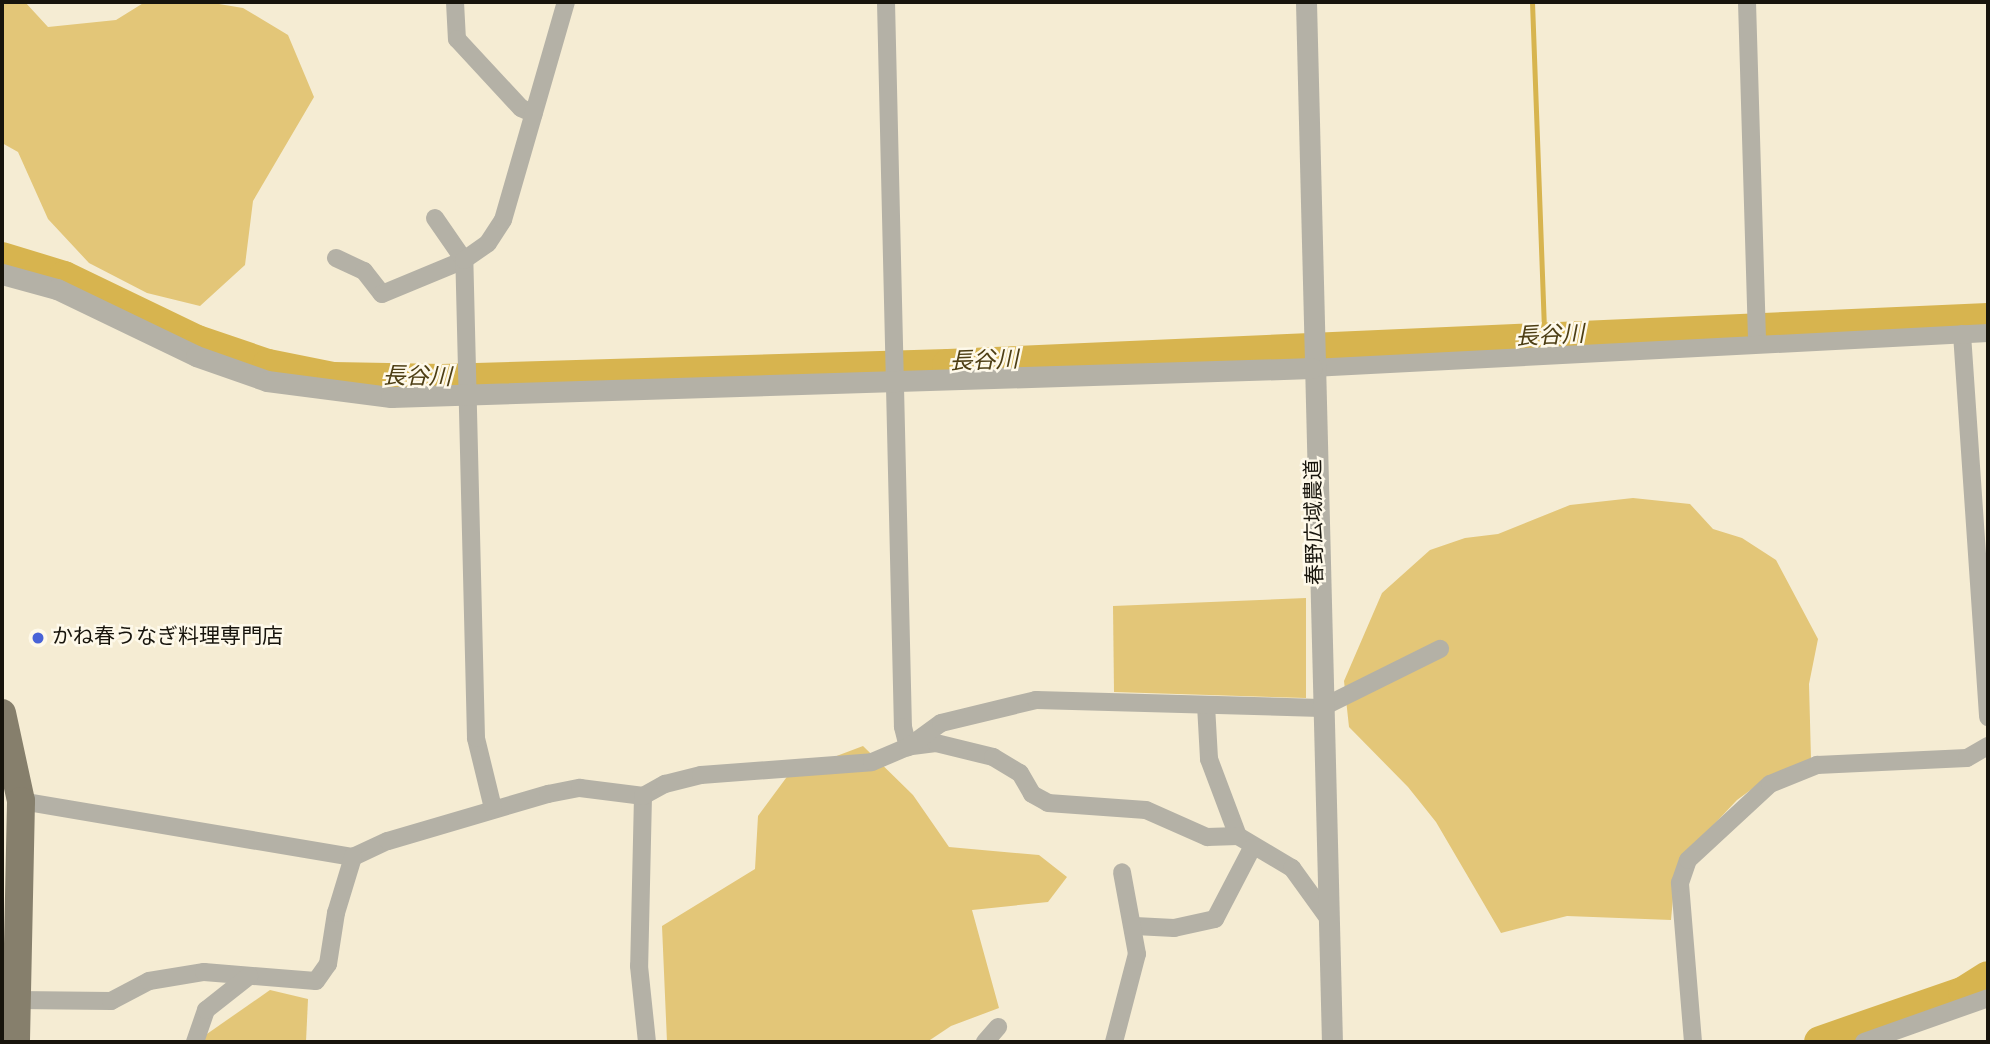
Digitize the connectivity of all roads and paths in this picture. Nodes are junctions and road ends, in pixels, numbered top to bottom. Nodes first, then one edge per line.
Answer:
1 (455, 2) edge
2 (566, 2) edge
3 (886, 2) edge
4 (1306, 2) edge
5 (1747, 2) edge
6 (534, 114) junction
7 (435, 218) dead end
8 (336, 258) dead end
9 (464, 260) junction
10 (2, 274) edge
11 (1988, 333) edge
12 (1962, 334) junction
13 (1757, 343) junction
14 (1312, 368) junction
15 (894, 371) junction
16 (468, 384) junction
17 (1440, 649) dead end
18 (1206, 705) junction
19 (1321, 708) junction
20 (2, 713) edge
21 (1988, 717) edge
22 (1988, 746) edge
23 (908, 747) junction
24 (643, 796) junction
25 (21, 801) junction
26 (493, 808) junction
27 (1238, 836) junction
28 (1252, 848) junction
29 (353, 857) junction
30 (1122, 872) dead end
31 (1328, 918) junction
32 (1135, 926) junction
33 (249, 976) junction
34 (1988, 998) edge
35 (17, 1000) junction
36 (998, 1027) dead end
37 (16, 1042) edge
38 (195, 1042) edge
39 (647, 1042) edge
40 (985, 1042) edge
41 (1114, 1042) edge
42 (1332, 1042) edge
43 (1693, 1042) edge
44 (1864, 1042) edge

1 - 6 street
2 - 6 street
3 - 15 street
4 - 14 street, 春野広域農道
5 - 13 street
6 - 9 street
7 - 9 street
8 - 9 street
9 - 16 street
10 - 16 street
11 - 12 street
12 - 13 street
12 - 21 street
13 - 14 street
14 - 15 street
14 - 19 street, 春野広域農道
15 - 16 street
15 - 23 street
16 - 26 street
17 - 19 street
18 - 19 street
18 - 23 street
18 - 27 street
19 - 31 street, 春野広域農道
20 - 25 main road
22 - 43 street
23 - 24 street
23 - 27 street
24 - 26 street
24 - 39 street
25 - 29 street
25 - 35 main road
26 - 29 street
27 - 28 street
28 - 31 street
28 - 32 street
29 - 33 street
30 - 32 street
31 - 42 street, 春野広域農道
32 - 41 street
33 - 35 street
33 - 38 street
34 - 44 street
35 - 37 main road
36 - 40 street

